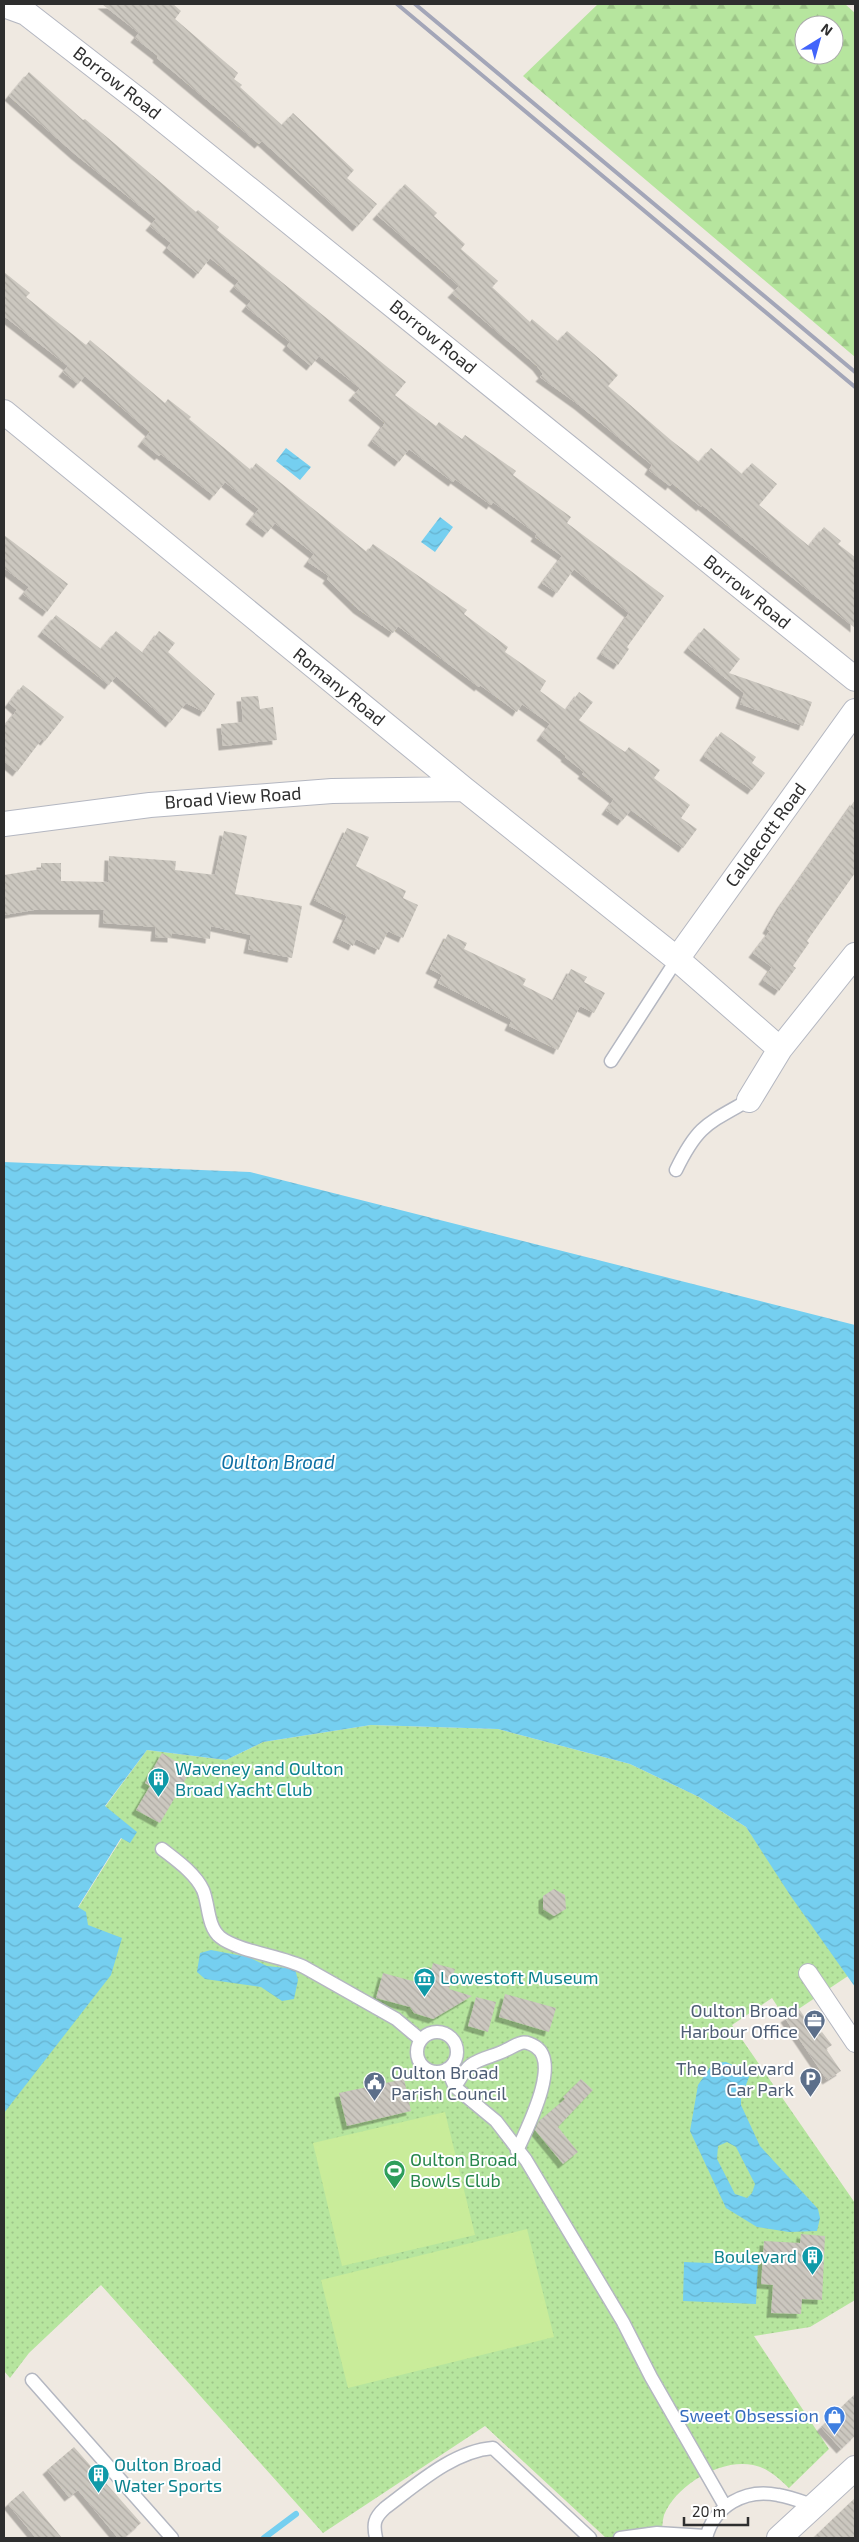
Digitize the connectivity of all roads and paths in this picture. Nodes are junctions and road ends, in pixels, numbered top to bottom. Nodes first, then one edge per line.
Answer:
1 (4, 5) edge
2 (4, 412) edge
3 (855, 679) edge
4 (855, 711) edge
5 (464, 789) junction
6 (4, 824) edge
7 (855, 955) edge
8 (677, 959) junction
9 (847, 982) edge
10 (780, 1049) junction
11 (612, 1061) dead end
12 (749, 1100) joint
13 (676, 1170) dead end
14 (162, 1848) dead end
15 (808, 1973) dead end
16 (421, 2040) junction
17 (855, 2043) edge
18 (447, 2069) junction
19 (454, 2087) junction
20 (517, 2151) junction
21 (32, 2380) dead end
22 (855, 2468) edge
23 (725, 2506) junction
24 (815, 2506) junction
25 (706, 2537) edge
26 (172, 2538) edge
27 (376, 2538) edge
28 (590, 2538) edge
29 (620, 2538) edge
30 (779, 2538) edge

1 - 3 street, Borrow Road
2 - 5 street, Romany Road
4 - 8 street, Caldecott Road
5 - 6 street, Broad View Road
5 - 8 street, Romany Road
7 - 9 street
8 - 10 street, Romany Road
8 - 11 lane
9 - 10 street
10 - 12 street
12 - 13 lane
14 - 16 lane
15 - 17 street
16 - 18 lane
16 - 18 lane
18 - 19 lane
19 - 20 lane
19 - 20 lane
20 - 23 lane
21 - 26 lane
22 - 24 street
23 - 24 lane
23 - 25 lane
24 - 30 street
25 - 29 lane
27 - 28 lane

